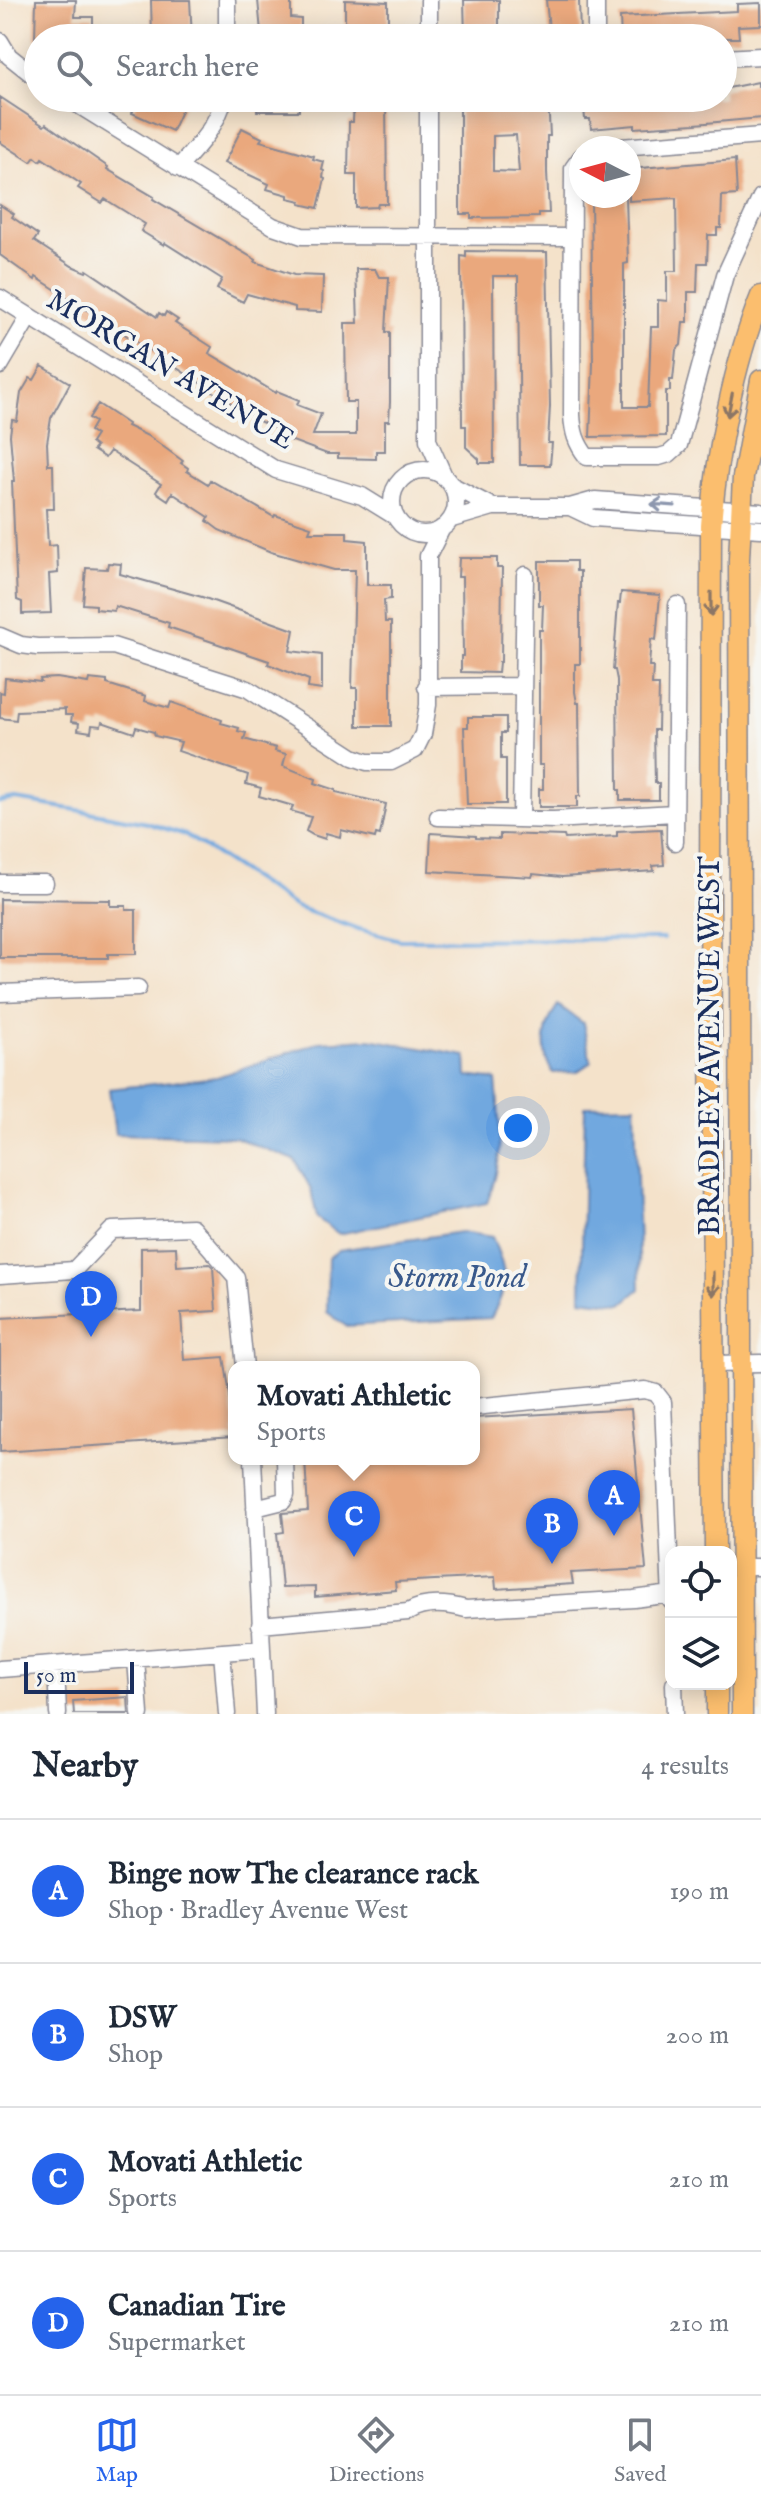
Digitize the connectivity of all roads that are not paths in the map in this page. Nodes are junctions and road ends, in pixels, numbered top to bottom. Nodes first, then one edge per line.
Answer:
1 (227, 0) edge
2 (429, 0) edge
3 (596, 0) edge
4 (227, 24) edge
5 (429, 24) edge
6 (596, 24) edge
7 (0, 41) edge
8 (761, 56) edge
9 (737, 57) edge
10 (24, 68) edge
11 (89, 112) edge
12 (220, 112) edge
13 (428, 112) edge
14 (761, 136) edge
15 (641, 145) edge
16 (178, 168) junction
17 (761, 197) edge
18 (572, 208) edge
19 (427, 235) junction
20 (571, 237) junction
21 (761, 296) edge
22 (0, 298) edge
23 (29, 317) junction
24 (0, 366) edge
25 (761, 380) edge
26 (428, 440) junction
27 (403, 478) junction
28 (448, 481) junction
29 (362, 496) junction
30 (493, 507) junction
31 (396, 517) junction
32 (712, 517) junction
33 (751, 520) edge
34 (447, 523) junction
35 (409, 530) junction
36 (428, 556) junction
37 (525, 575) dead end
38 (677, 605) dead end
39 (0, 636) edge
40 (523, 686) junction
41 (426, 687) junction
42 (674, 813) junction
43 (438, 817) dead end
44 (521, 818) junction
45 (675, 842) dead end
46 (0, 883) edge
47 (45, 883) dead end
48 (138, 988) dead end
49 (0, 993) edge
50 (0, 1275) edge
51 (244, 1361) edge
52 (761, 1363) edge
53 (714, 1364) junction
54 (740, 1364) junction
55 (480, 1406) edge
56 (253, 1465) edge
57 (285, 1465) edge
58 (255, 1508) junction
59 (669, 1546) edge
60 (715, 1546) edge
61 (751, 1567) edge
62 (665, 1594) edge
63 (260, 1625) junction
64 (262, 1649) junction
65 (222, 1652) junction
66 (136, 1659) junction
67 (56, 1665) junction
68 (0, 1669) edge
69 (674, 1690) edge
70 (717, 1690) edge
71 (58, 1714) edge
72 (140, 1714) edge
73 (227, 1714) edge
74 (265, 1714) edge
75 (675, 1714) edge
76 (717, 1714) edge
77 (742, 1714) edge

1 - 4 street
2 - 5 street
3 - 6 street
7 - 10 street
8 - 9 street
11 - 16 street
12 - 16 street
13 - 19 street
14 - 15 street
16 - 19 street
17 - 20 street
18 - 20 street
19 - 20 street
19 - 26 street
21 -> 32 main road, BRADLEY AVENUE WEST
22 - 23 street, MORGAN AVENUE
23 - 24 street
23 - 29 street, MORGAN AVENUE
25 - 33 main road, BRADLEY AVENUE WEST
26 - 27 street
26 - 28 street
27 - 28 street
27 - 29 street
27 - 31 street
28 - 30 street
28 - 34 street
29 - 31 street, MORGAN AVENUE
30 - 32 street
30 - 34 street
31 - 35 street
32 - 33 street
32 -> 53 main road, BRADLEY AVENUE WEST
33 - 54 main road, BRADLEY AVENUE WEST
34 - 35 street
34 - 36 street
35 - 36 street
36 - 41 street
37 - 40 street
38 - 42 street
39 - 41 street
40 - 41 street
40 - 44 street
42 - 44 street
42 - 45 street
43 - 44 street
46 - 47 street
48 - 49 street
50 - 51 street
52 - 54 street
53 - 54 street
53 - 60 main road, BRADLEY AVENUE WEST
54 - 61 main road, BRADLEY AVENUE WEST
55 - 59 street
56 - 58 street
57 - 58 street
58 - 63 street
61 - 77 main road, BRADLEY AVENUE WEST
62 - 63 street
63 - 64 street
64 - 65 street
64 - 74 street
65 - 66 street
65 - 73 street
66 - 67 street
66 - 72 street
67 - 68 street
67 - 71 street
69 - 75 street
70 - 76 main road

